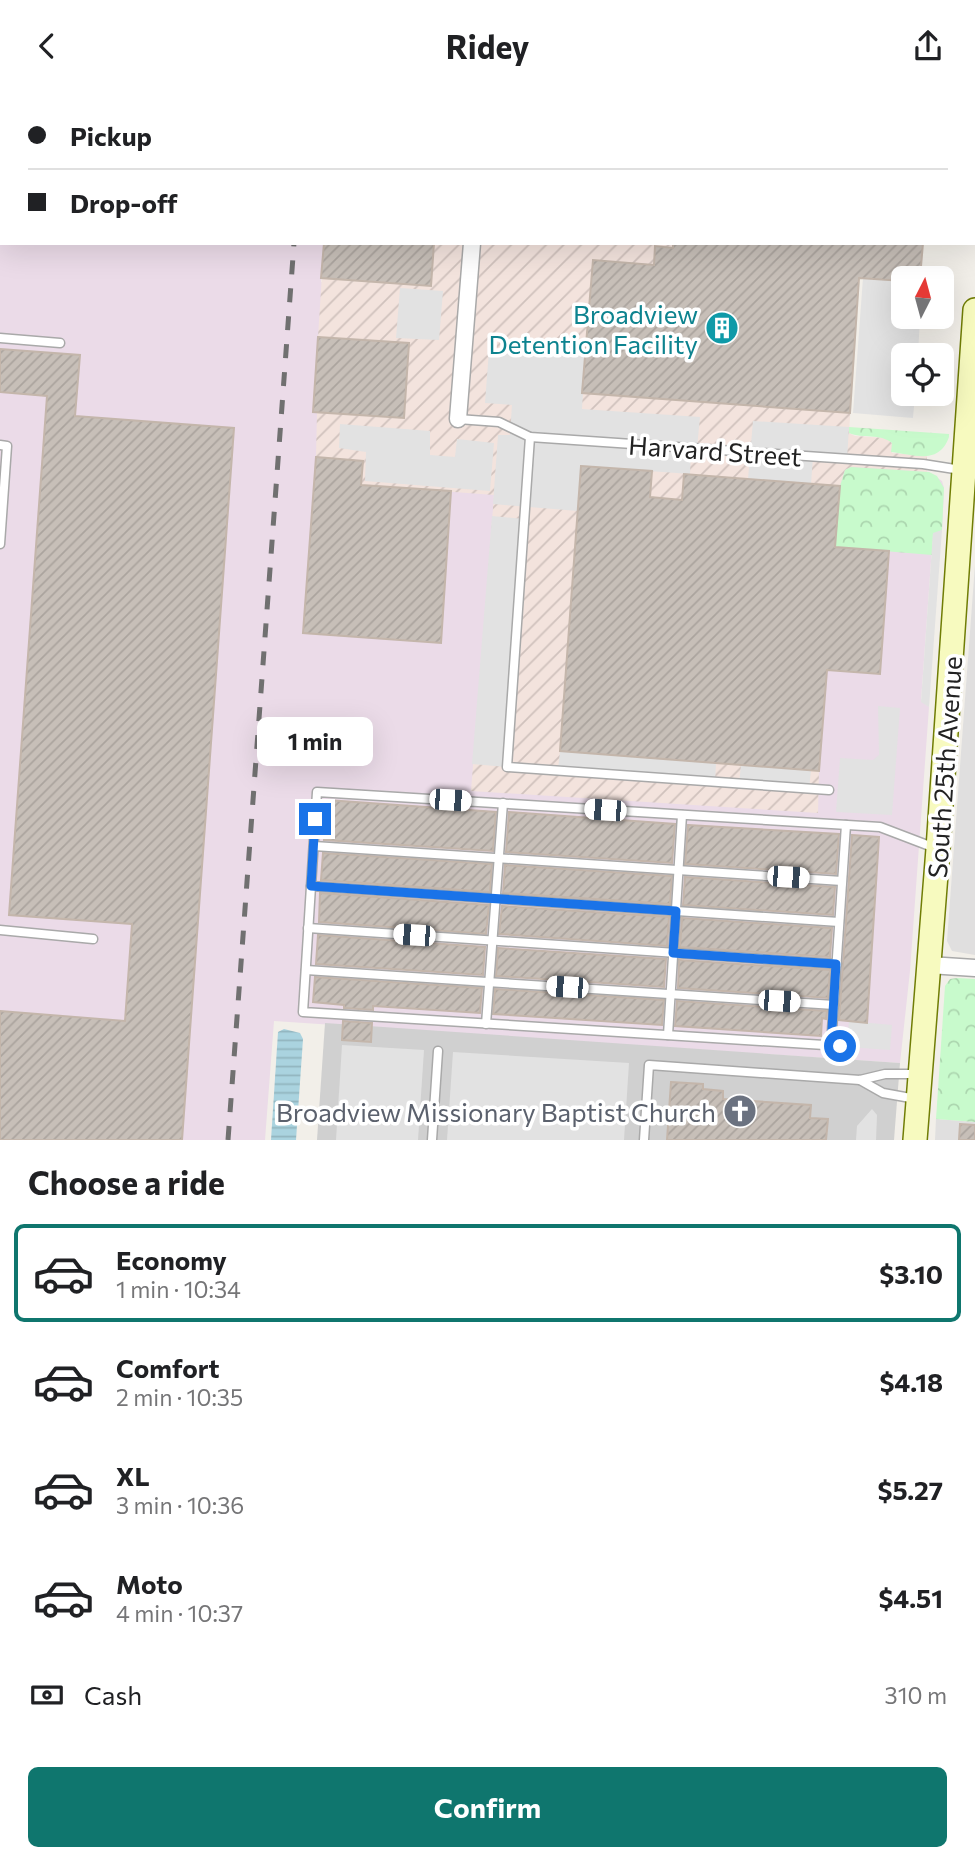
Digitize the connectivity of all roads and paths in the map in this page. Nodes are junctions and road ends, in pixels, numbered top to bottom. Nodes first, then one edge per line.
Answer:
1 (472, 245) edge
2 (975, 310) edge
3 (0, 338) edge
4 (60, 343) dead end
5 (458, 419) joint
6 (530, 437) junction
7 (0, 445) edge
8 (970, 472) edge
9 (0, 544) edge
10 (829, 790) dead end
11 (503, 803) junction
12 (682, 815) junction
13 (846, 825) junction
14 (314, 846) junction
15 (938, 849) junction
16 (499, 859) junction
17 (679, 870) junction
18 (842, 881) junction
19 (311, 886) junction
20 (496, 899) junction
21 (676, 911) junction
22 (839, 922) junction
23 (308, 928) junction
24 (0, 930) edge
25 (93, 939) dead end
26 (492, 940) junction
27 (673, 953) junction
28 (836, 964) junction
29 (929, 965) junction
30 (975, 968) edge
31 (306, 970) junction
32 (489, 982) junction
33 (670, 994) junction
34 (834, 1005) junction
35 (486, 1024) junction
36 (668, 1035) junction
37 (438, 1051) dead end
38 (921, 1074) junction
39 (860, 1080) junction
40 (919, 1100) junction
41 (432, 1140) edge
42 (644, 1140) edge
43 (915, 1140) edge

1 - 5 street
2 - 8 main road, South 25th Avenue
3 - 4 lane
5 - 6 lane, Harvard Street
6 - 8 lane, Harvard Street
6 - 10 lane
7 - 9 lane
8 - 15 main road, South 25th Avenue
11 - 12 lane
11 - 14 lane
11 - 16 lane
12 - 13 lane
12 - 17 lane
13 - 15 lane
13 - 18 lane
14 - 16 lane
14 - 19 lane
15 - 29 main road, South 25th Avenue
16 - 17 lane
16 - 20 lane
17 - 18 lane
17 - 21 lane
18 - 22 lane
19 - 20 lane
19 - 23 lane
20 - 21 lane
20 - 26 lane
21 - 22 lane
21 - 27 lane
22 - 28 lane
23 - 26 lane
23 - 31 lane
24 - 25 lane
26 - 27 lane
26 - 32 lane
27 - 28 lane
27 - 33 lane
28 - 34 lane
29 - 30 street
29 - 38 main road, South 25th Avenue
31 - 32 lane
31 - 35 lane
32 - 33 lane
32 - 35 lane
33 - 34 lane
33 - 36 lane
34 - 36 lane
35 - 36 lane
37 - 41 lane
38 - 39 lane
38 - 40 main road, South 25th Avenue
39 - 40 lane
39 - 42 lane
40 - 43 main road, South 25th Avenue

